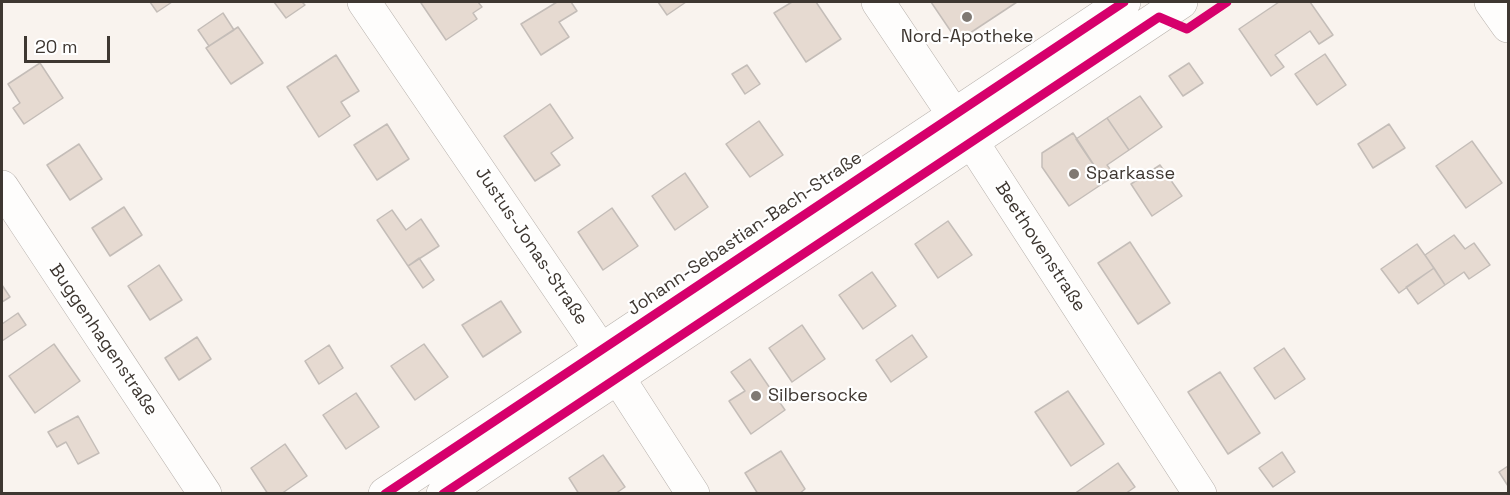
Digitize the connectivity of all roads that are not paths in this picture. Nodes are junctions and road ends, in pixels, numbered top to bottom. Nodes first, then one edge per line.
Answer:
1 (364, 2) edge
2 (878, 2) edge
3 (1125, 2) edge
4 (1181, 2) edge
5 (1491, 2) edge
6 (1509, 26) edge
7 (963, 128) junction
8 (2, 187) edge
9 (600, 350) junction
10 (617, 378) junction
11 (205, 494) edge
12 (385, 494) edge
13 (443, 494) edge
14 (693, 494) edge
15 (1200, 494) edge

1 - 9 street, Justus-Jonas-Straße
2 - 7 street, Beethovenstraße
3 - 7 street, Johann-Sebastian-Bach-Straße
4 - 7 street, Johann-Sebastian-Bach-Straße
5 - 6 street
7 - 9 street, Johann-Sebastian-Bach-Straße
7 - 10 street, Johann-Sebastian-Bach-Straße
7 - 15 street, Beethovenstraße
8 - 11 street, Buggenhagenstraße
9 - 10 street, Justus-Jonas-Straße
9 - 12 street, Johann-Sebastian-Bach-Straße
10 - 13 street, Johann-Sebastian-Bach-Straße
10 - 14 street, Justus-Jonas-Straße

